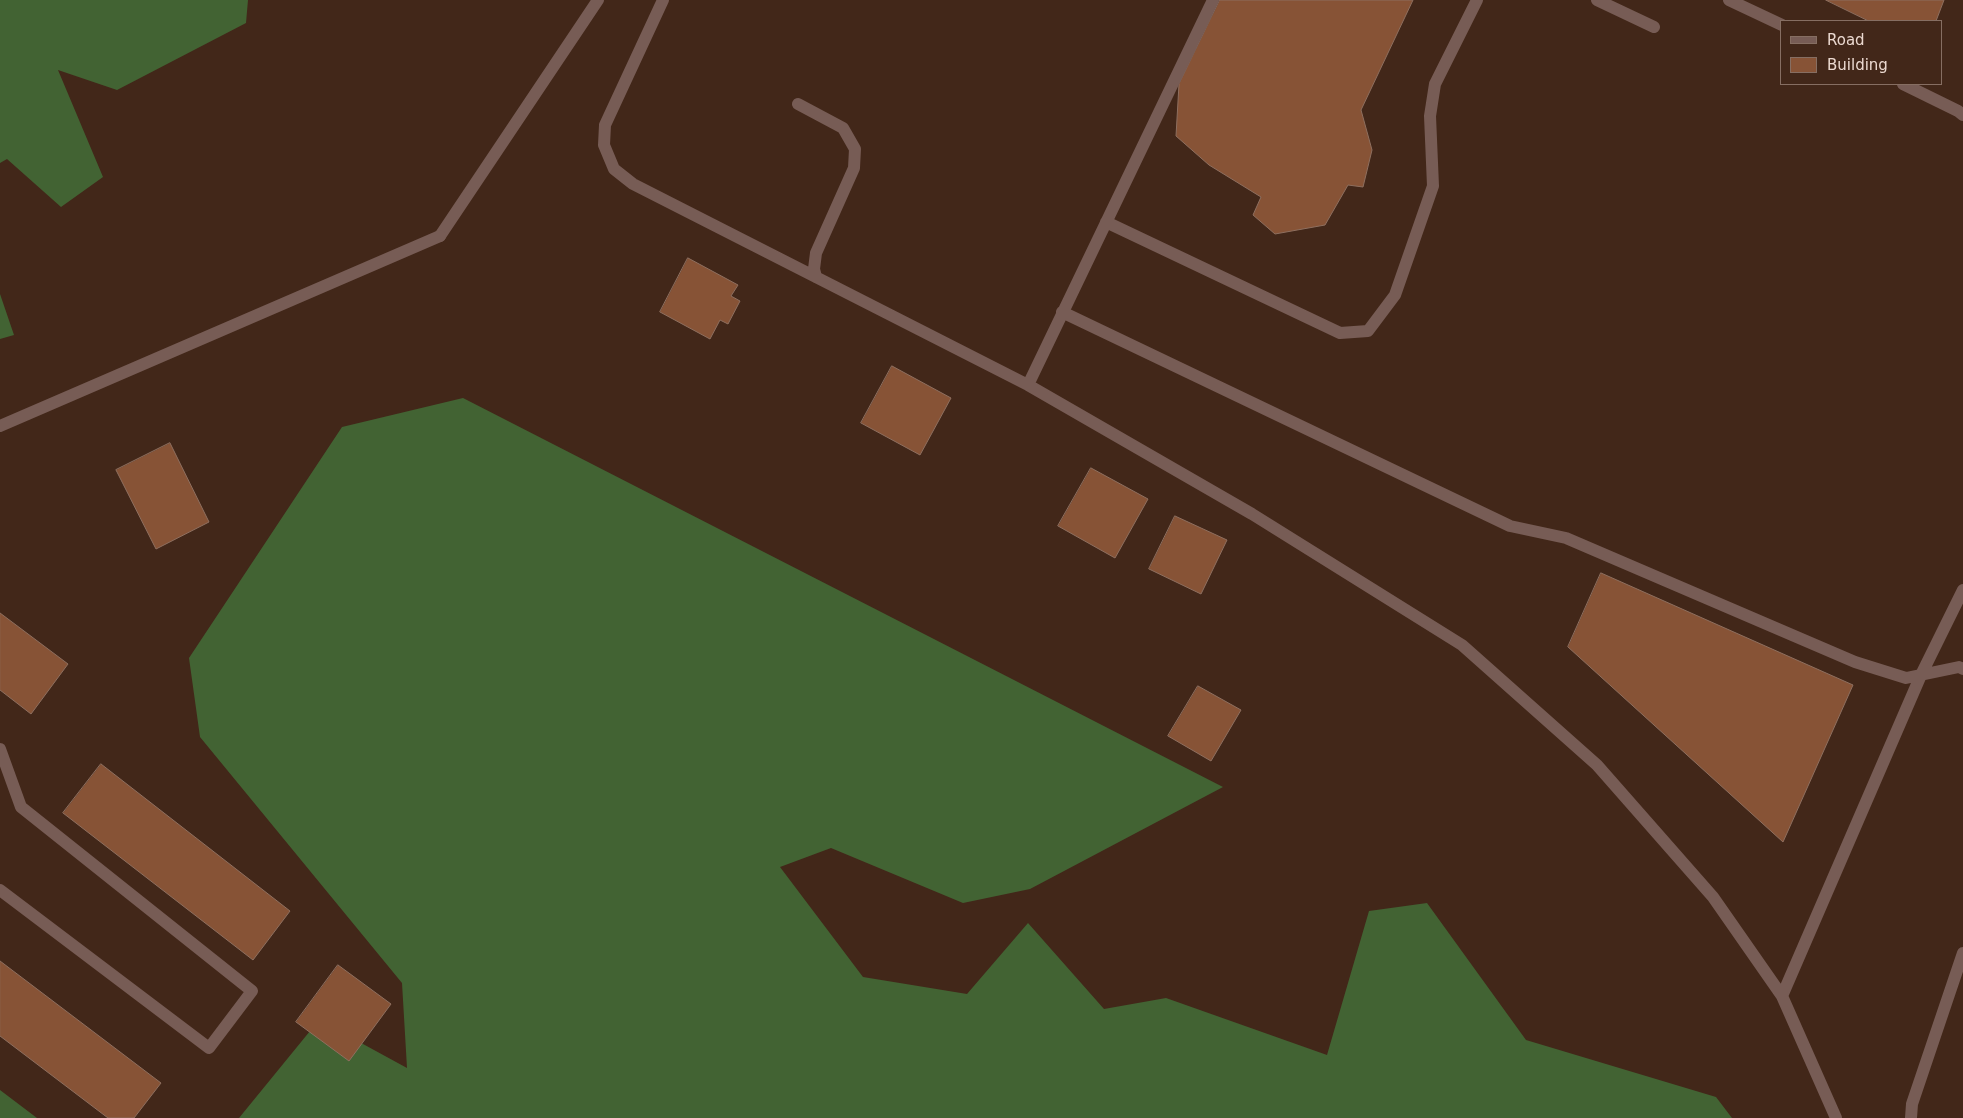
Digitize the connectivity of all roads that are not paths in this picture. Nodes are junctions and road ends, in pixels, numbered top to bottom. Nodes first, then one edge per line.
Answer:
1 (598, 0) edge
2 (663, 0) edge
3 (1213, 0) edge
4 (1477, 0) edge
5 (1598, 0) edge
6 (1729, 0) edge
7 (1780, 24) edge
8 (1654, 27) dead end
9 (1904, 85) edge
10 (798, 104) dead end
11 (1963, 115) edge
12 (1106, 222) junction
13 (816, 277) junction
14 (1062, 312) junction
15 (1028, 385) junction
16 (0, 426) edge
17 (1963, 590) edge
18 (1963, 669) edge
19 (1921, 675) junction
20 (0, 748) edge
21 (0, 890) edge
22 (1963, 953) edge
23 (1782, 996) junction
24 (1836, 1118) edge
25 (1911, 1118) edge

1 - 16 street
2 - 13 street
3 - 12 street
4 - 12 street
5 - 8 street
6 - 7 street
9 - 11 street
10 - 13 street
12 - 14 street
13 - 15 street
14 - 15 street
14 - 19 street
15 - 23 street
17 - 19 street
18 - 19 street
19 - 23 street
20 - 21 street
22 - 25 street
23 - 24 street

